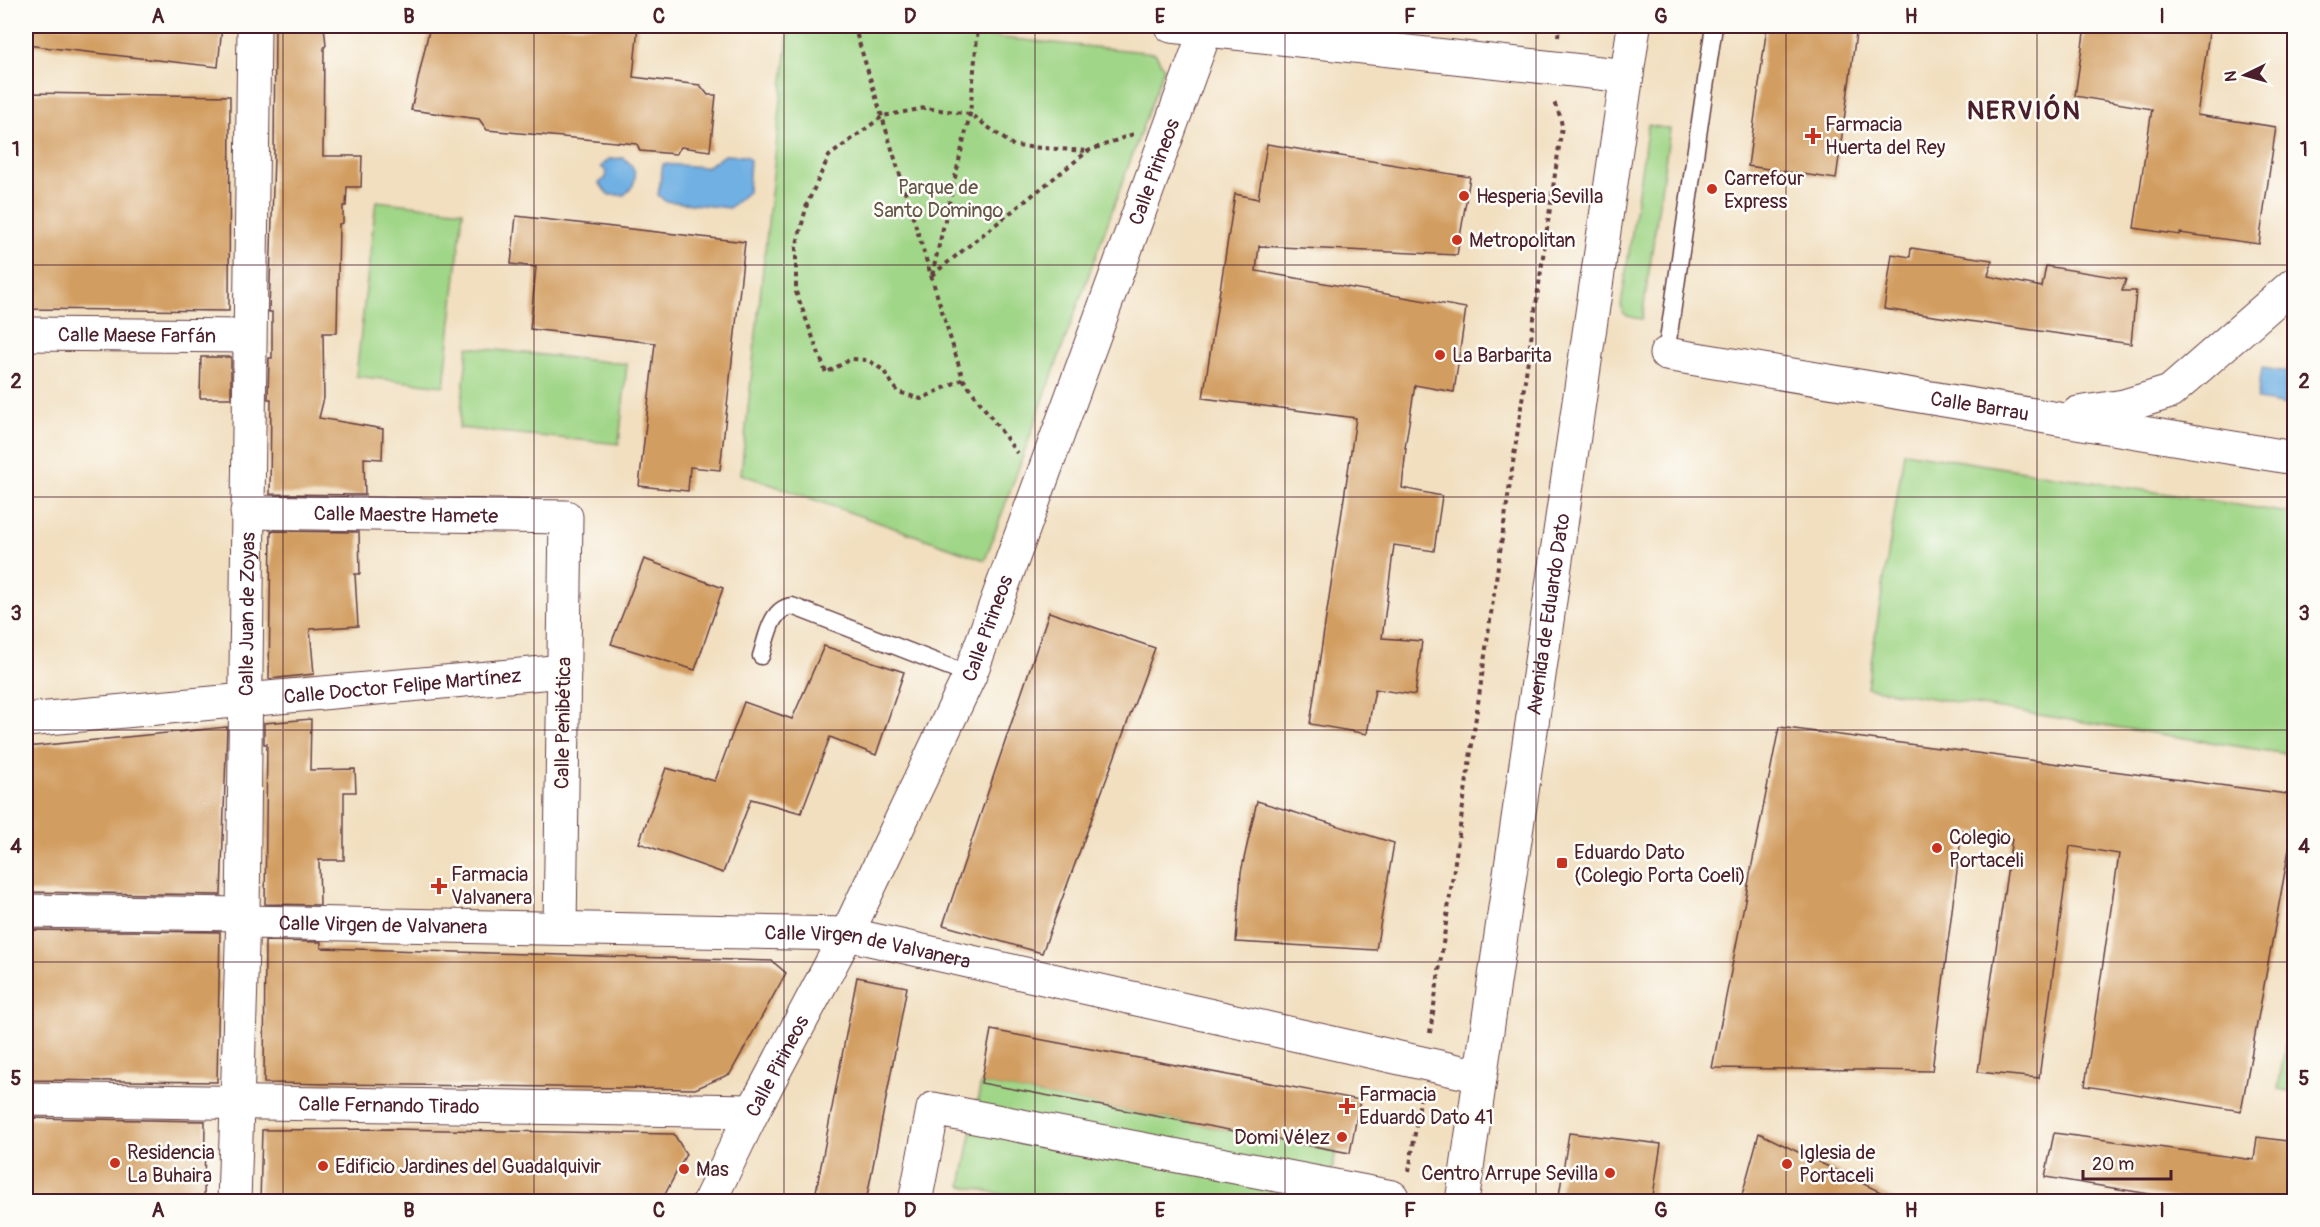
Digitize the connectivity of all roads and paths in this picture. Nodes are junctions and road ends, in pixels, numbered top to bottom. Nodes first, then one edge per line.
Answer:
1 (254, 26) edge
2 (854, 26) edge
3 (978, 26) edge
4 (1171, 26) edge
5 (1634, 26) edge
6 (1714, 26) edge
7 (1206, 29) junction
8 (1325, 34) edge
9 (1627, 76) junction
10 (1552, 96) dead end
11 (970, 114) junction
12 (883, 116) junction
13 (1165, 141) junction
14 (1088, 151) junction
15 (932, 275) junction
16 (2295, 284) edge
17 (26, 334) edge
18 (249, 336) junction
19 (1666, 354) joint
20 (963, 379) junction
21 (2170, 392) junction
22 (2050, 418) junction
23 (2182, 440) junction
24 (2295, 458) edge
25 (1046, 469) junction
26 (247, 513) junction
27 (566, 517) joint
28 (761, 656) dead end
29 (564, 671) junction
30 (970, 675) junction
31 (244, 700) junction
32 (26, 720) edge
33 (26, 911) edge
34 (242, 918) junction
35 (560, 928) junction
36 (847, 934) junction
37 (1429, 1038) dead end
38 (1480, 1076) junction
39 (1421, 1091) dead end
40 (26, 1099) edge
41 (236, 1102) junction
42 (753, 1111) junction
43 (1400, 1188) joint
44 (234, 1202) edge
45 (709, 1202) edge
46 (915, 1202) edge
47 (1462, 1202) edge

1 - 18 street, Calle Juan de Zoyas
2 - 12 path
3 - 11 path
4 - 7 street
5 - 9 street, Avenida de Eduardo Dato
6 - 19 lane
7 - 8 street
7 - 13 street, Calle Pirineos
8 - 9 street
9 - 38 street, Avenida de Eduardo Dato
10 - 37 path
11 - 12 path
11 - 14 path
11 - 15 path
12 - 15 path
12 - 20 path
13 - 14 path
13 - 25 street, Calle Pirineos
14 - 15 path
15 - 20 path
16 - 21 street
17 - 18 street, Calle Maese Farfán
18 - 26 street, Calle Juan de Zoyas
19 - 22 street, Calle Barrau
20 - 25 path
21 - 22 street
21 - 23 street
22 - 23 street, Calle Barrau
23 - 24 street, Calle Barrau
25 - 30 street, Calle Pirineos
26 - 27 street, Calle Maestre Hamete
26 - 31 street, Calle Juan de Zoyas
27 - 29 street, Calle Penibética
28 - 30 lane
29 - 31 street, Calle Doctor Felipe Martínez
29 - 35 street, Calle Penibética
30 - 36 street, Calle Pirineos
31 - 32 street, Calle Doctor Felipe Martínez
31 - 34 street, Calle Juan de Zoyas
33 - 34 street, Calle Virgen de Valvanera
34 - 35 street, Calle Virgen de Valvanera
34 - 41 street, Calle Juan de Zoyas
35 - 36 street, Calle Virgen de Valvanera
36 - 38 street, Calle Virgen de Valvanera
36 - 42 street, Calle Pirineos
38 - 47 street, Avenida de Eduardo Dato
39 - 43 path
40 - 41 street, Calle Fernando Tirado
41 - 42 street, Calle Fernando Tirado
41 - 44 street, Calle Juan de Zoyas
42 - 45 street, Calle Pirineos
43 - 46 street

